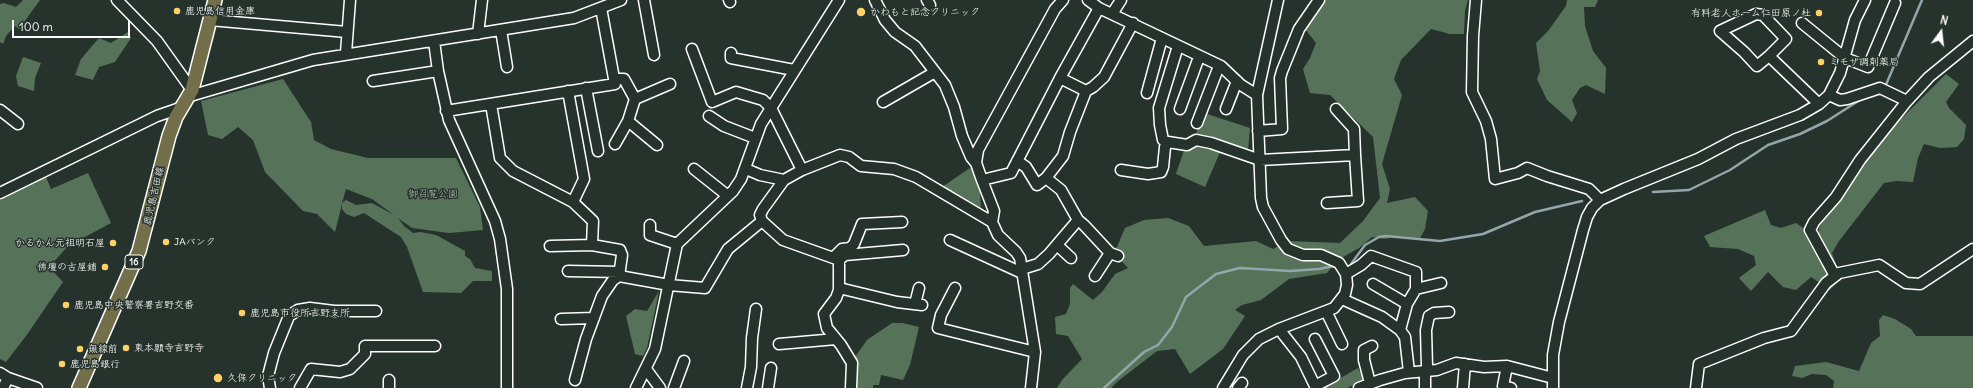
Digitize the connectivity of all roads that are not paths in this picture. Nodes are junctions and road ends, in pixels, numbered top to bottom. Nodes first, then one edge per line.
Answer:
1 (117, 0) edge
2 (215, 0) edge
3 (350, 0) edge
4 (482, 0) edge
5 (644, 0) edge
6 (839, 0) edge
7 (875, 0) edge
8 (1063, 0) edge
9 (1088, 0) edge
10 (1121, 0) edge
11 (1278, 0) edge
12 (1319, 0) edge
13 (1476, 0) edge
14 (1865, 0) edge
15 (617, 1) edge
16 (1895, 3) dead end
17 (601, 8) junction
18 (1099, 8) junction
19 (1112, 14) junction
20 (210, 20) junction
21 (1133, 23) junction
22 (1802, 23) dead end
23 (501, 30) junction
24 (347, 32) junction
25 (478, 34) junction
26 (1162, 38) junction
27 (434, 41) junction
28 (1973, 41) edge
29 (1178, 46) junction
30 (692, 48) dead end
31 (732, 53) dead end
32 (346, 54) junction
33 (654, 55) dead end
34 (1769, 56) junction
35 (1199, 57) junction
36 (1845, 58) junction
37 (1219, 66) junction
38 (507, 67) dead end
39 (794, 70) junction
40 (438, 71) junction
41 (935, 72) junction
42 (1060, 78) junction
43 (614, 79) junction
44 (373, 81) dead end
45 (1236, 81) junction
46 (670, 84) dead end
47 (586, 88) junction
48 (568, 91) junction
49 (1086, 91) junction
50 (1147, 93) dead end
51 (1257, 94) junction
52 (1829, 95) junction
53 (188, 98) junction
54 (635, 99) junction
55 (1907, 101) junction
56 (883, 102) dead end
57 (491, 104) junction
58 (1819, 104) junction
59 (770, 108) junction
60 (1180, 109) dead end
61 (1226, 109) dead end
62 (1336, 109) dead end
63 (0, 110) edge
64 (446, 111) junction
65 (709, 116) dead end
66 (628, 121) junction
67 (1197, 123) dead end
68 (18, 124) dead end
69 (1258, 131) junction
70 (755, 138) junction
71 (1168, 142) junction
72 (615, 144) dead end
73 (657, 145) dead end
74 (598, 152) dead end
75 (1355, 155) junction
76 (1260, 160) junction
77 (1017, 161) junction
78 (976, 163) junction
79 (694, 169) dead end
80 (746, 169) junction
81 (802, 170) junction
82 (1121, 170) dead end
83 (1046, 178) junction
84 (784, 180) junction
85 (982, 180) junction
86 (0, 193) edge
87 (728, 196) junction
88 (1600, 200) junction
89 (573, 202) junction
90 (1327, 203) dead end
91 (1078, 220) junction
92 (762, 221) junction
93 (902, 222) dead end
94 (992, 222) junction
95 (650, 225) dead end
96 (950, 240) dead end
97 (678, 244) junction
98 (592, 245) junction
99 (1057, 245) junction
100 (550, 246) dead end
101 (1973, 249) edge
102 (903, 250) dead end
103 (1071, 258) dead end
104 (836, 259) junction
105 (568, 271) dead end
106 (1022, 271) junction
107 (619, 274) junction
108 (1346, 274) junction
109 (1095, 276) dead end
110 (1835, 276) junction
111 (1441, 283) dead end
112 (1373, 284) dead end
113 (669, 286) junction
114 (839, 288) junction
115 (920, 288) dead end
116 (955, 288) dead end
117 (1416, 289) junction
118 (1342, 298) junction
119 (1407, 304) junction
120 (756, 309) dead end
121 (376, 311) dead end
122 (1326, 311) junction
123 (1449, 312) dead end
124 (594, 318) junction
125 (561, 319) dead end
126 (1279, 329) junction
127 (1400, 330) junction
128 (836, 339) junction
129 (1315, 340) dead end
130 (779, 344) dead end
131 (1342, 344) dead end
132 (435, 346) dead end
133 (1372, 346) dead end
134 (1035, 352) junction
135 (684, 361) dead end
136 (1465, 364) junction
137 (1507, 366) junction
138 (772, 368) dead end
139 (646, 369) junction
140 (1425, 371) junction
141 (1409, 372) junction
142 (4, 375) edge
143 (574, 380) dead end
144 (1370, 383) junction
145 (1553, 383) edge
146 (1380, 384) edge
147 (1315, 387) edge
148 (4, 388) edge
149 (37, 388) edge
150 (79, 388) edge
151 (270, 388) edge
152 (300, 388) edge
153 (507, 388) edge
154 (636, 388) edge
155 (660, 388) edge
156 (674, 388) edge
157 (747, 388) edge
158 (768, 388) edge
159 (850, 388) edge
160 (1031, 388) edge
161 (1223, 388) edge
162 (1359, 388) edge
163 (1425, 388) edge
164 (1463, 388) edge
165 (1511, 388) edge
166 (1696, 388) edge

1 - 53 street
2 - 20 main road, 鹿児島吉田線 / 16
3 - 24 street
4 - 25 street
5 - 33 street
6 - 39 street
7 - 41 street
8 - 78 street
9 - 18 street
10 - 19 street
11 - 51 street
12 - 69 street
13 - 88 street
14 - 36 street
15 - 17 street
16 - 36 street
17 - 23 street
17 - 43 street
18 - 19 street
18 - 42 street
19 - 21 street
20 - 24 street
20 - 53 main road, 鹿児島吉田線 / 16
21 - 26 street
21 - 49 street
22 - 36 street
23 - 25 street
23 - 38 street
24 - 32 street
25 - 27 street
26 - 29 street
26 - 50 street
27 - 32 street
27 - 40 street
28 - 55 street
29 - 35 street
29 - 71 street
30 - 59 street
31 - 39 street
32 - 53 street
34 - 34 street
34 - 58 street
35 - 37 street
35 - 60 street
36 - 52 street
37 - 45 street
37 - 67 street
39 - 59 street
40 - 44 street
40 - 64 street
41 - 56 street
41 - 78 street
42 - 49 street
42 - 77 street
43 - 47 street
43 - 54 street
45 - 51 street
45 - 61 street
46 - 54 street
47 - 48 street
47 - 74 street
48 - 57 street
48 - 89 street
49 - 83 street
51 - 69 street
52 - 55 street
52 - 58 street
53 - 86 street
53 - 150 main road, 鹿児島吉田線 / 16
54 - 66 street
55 - 110 street
57 - 64 street
57 - 89 street
58 - 88 street
59 - 70 street
59 - 81 street
62 - 75 street
63 - 68 street
64 - 153 street
65 - 70 street
66 - 72 street
66 - 73 street
69 - 76 street
70 - 80 street
71 - 76 street
71 - 82 street
75 - 76 street
75 - 90 street
76 - 108 street
77 - 83 street
77 - 85 street
78 - 85 street
79 - 87 street
80 - 84 street
80 - 87 street
81 - 84 street
81 - 94 street
83 - 91 street
84 - 92 street
85 - 94 street
87 - 97 street
88 - 145 street
89 - 98 street
91 - 99 street
91 - 109 street
92 - 104 street
92 - 113 street
93 - 104 street
94 - 106 street
95 - 97 street
96 - 106 street
97 - 113 street
98 - 100 street
98 - 107 street
99 - 103 street
99 - 106 street
101 - 110 street
102 - 104 street
104 - 114 street
105 - 107 street
106 - 134 street
107 - 113 street
107 - 124 street
108 - 117 street
108 - 118 street
110 - 166 street
111 - 117 street
112 - 119 street
113 - 139 street
114 - 115 street
114 - 128 street
116 - 134 street
117 - 119 street
118 - 122 street
118 - 127 street
119 - 127 street
120 - 157 street
121 - 151 street
122 - 126 street
122 - 131 street
123 - 140 street
124 - 125 street
124 - 143 street
126 - 147 street
126 - 161 street
127 - 141 street
128 - 130 street
128 - 159 street
129 - 147 street
132 - 152 street
133 - 144 street
134 - 160 street
135 - 156 street
136 - 137 street
136 - 140 street
136 - 164 street
137 - 145 street
137 - 165 street
138 - 158 street
139 - 154 street
139 - 155 street
140 - 141 street
140 - 163 street
141 - 146 street
142 - 148 street
142 - 149 street
144 - 146 street
144 - 162 street

